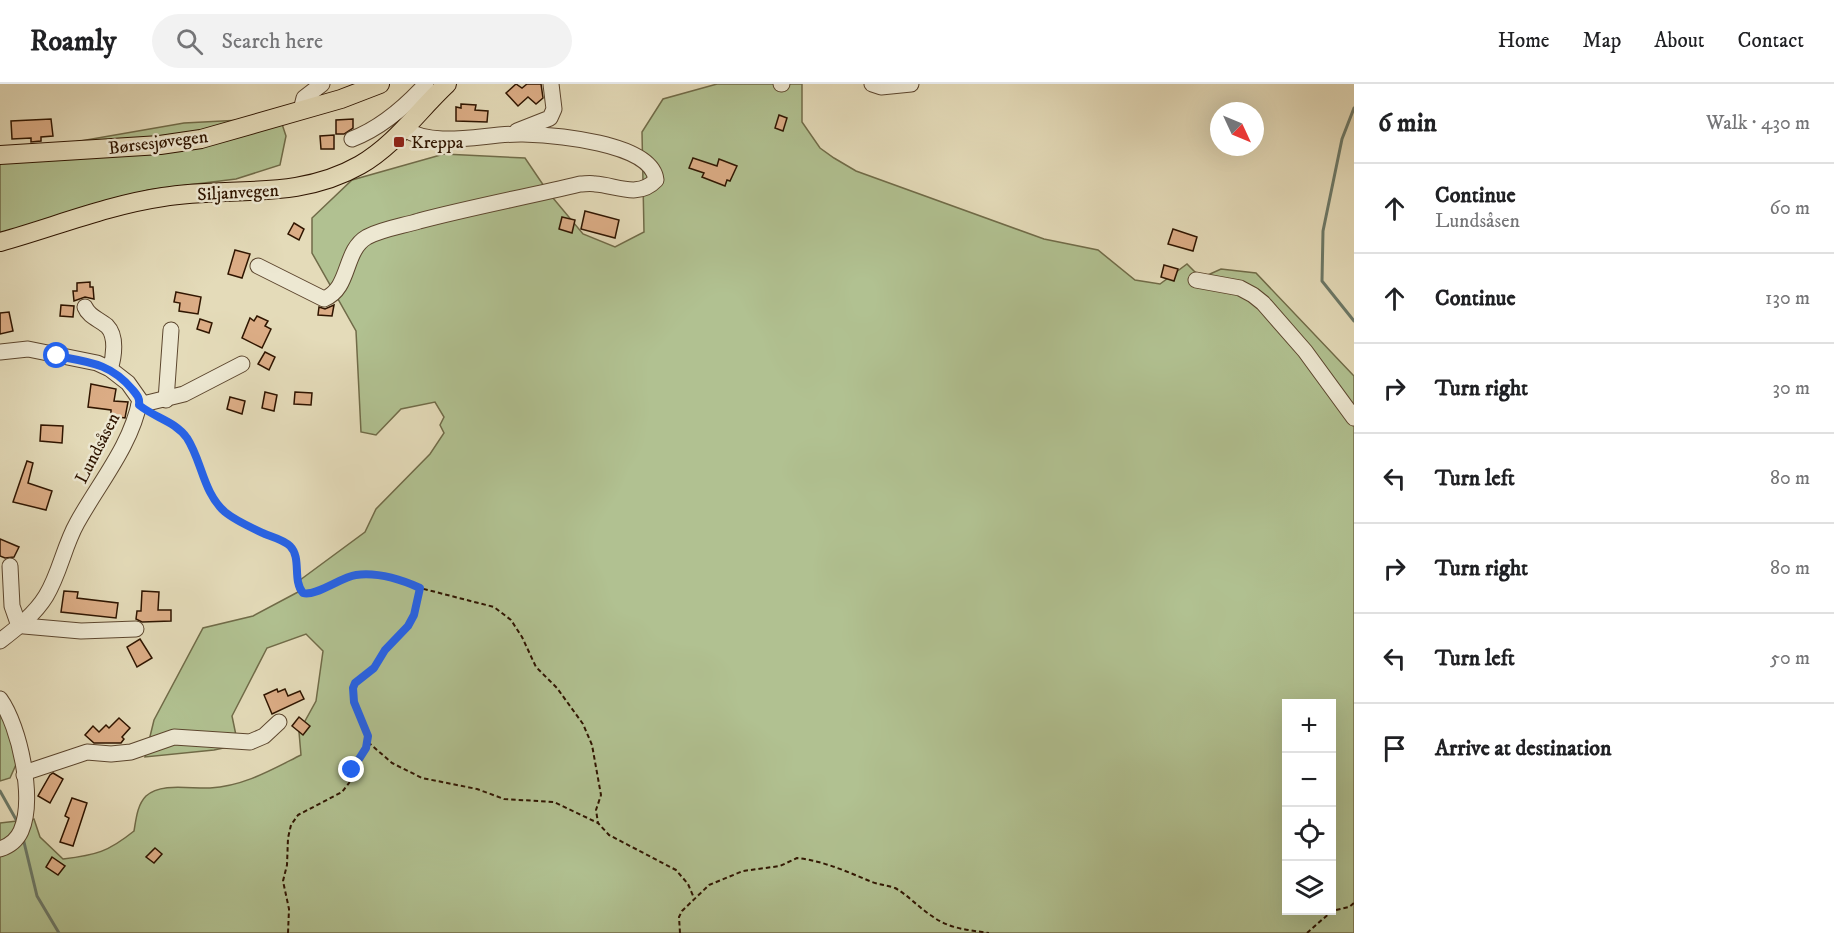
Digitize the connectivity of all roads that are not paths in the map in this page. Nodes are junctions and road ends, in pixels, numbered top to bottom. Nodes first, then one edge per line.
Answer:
1 (322, 84) edge
2 (380, 84) edge
3 (426, 84) edge
4 (447, 84) edge
5 (551, 84) edge
6 (872, 84) edge
7 (911, 84) edge
8 (301, 110) junction
9 (404, 129) junction
10 (512, 134) junction
11 (352, 139) dead end
12 (1, 157) edge
13 (0, 242) edge
14 (258, 266) dead end
15 (1196, 280) dead end
16 (85, 308) dead end
17 (171, 330) dead end
18 (0, 352) edge
19 (242, 364) dead end
20 (110, 369) junction
21 (166, 400) junction
22 (139, 405) junction
23 (1354, 418) edge
24 (10, 566) dead end
25 (20, 625) junction
26 (136, 629) dead end
27 (0, 641) edge
28 (0, 699) edge
29 (279, 722) dead end
30 (24, 775) junction
31 (0, 849) edge

1 - 8 street
2 - 8 main road, Børsesjøvegen
3 - 11 street
4 - 9 main road, Siljanvegen
5 - 10 street
6 - 7 street
8 - 12 main road, Børsesjøvegen
9 - 10 street
9 - 13 main road, Siljanvegen
10 - 14 street
15 - 23 street
16 - 20 street
17 - 21 street
18 - 20 street, Lundsåsen
19 - 21 street
20 - 22 street, Lundsåsen
21 - 22 street
22 - 25 street, Lundsåsen
24 - 25 street
25 - 26 street
25 - 27 street, Lundsåsen
28 - 30 street
29 - 30 street
30 - 31 street

